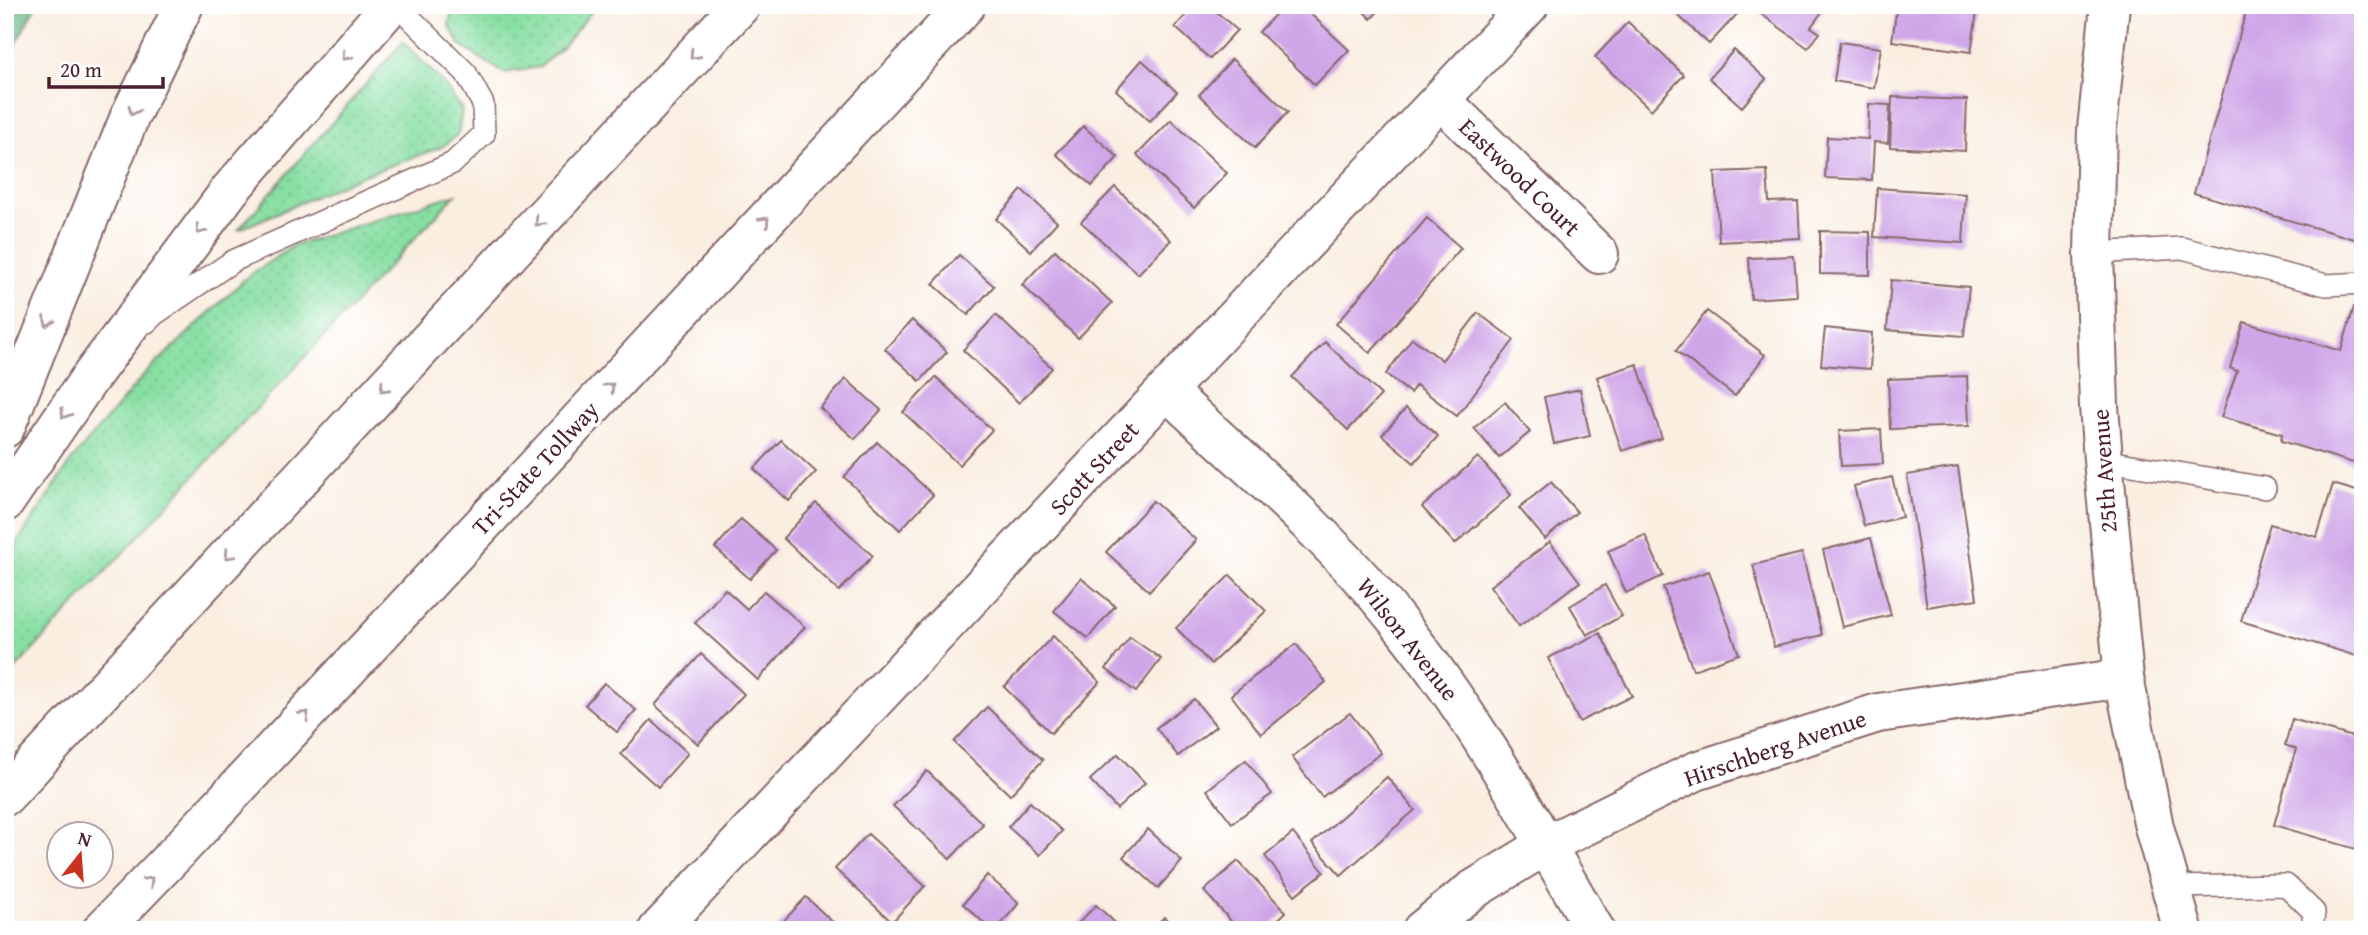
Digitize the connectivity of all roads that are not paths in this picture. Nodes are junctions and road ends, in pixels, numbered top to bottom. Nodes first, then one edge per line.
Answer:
1 (184, 5) edge
2 (391, 5) edge
3 (397, 5) edge
4 (741, 5) edge
5 (966, 5) edge
6 (1529, 5) edge
7 (2110, 5) edge
8 (1441, 100) junction
9 (2095, 253) junction
10 (1598, 254) dead end
11 (2363, 283) edge
12 (87, 383) junction
13 (1167, 391) junction
14 (5, 428) edge
15 (2103, 460) junction
16 (2265, 488) dead end
17 (5, 502) edge
18 (2124, 678) junction
19 (5, 796) edge
20 (1546, 845) junction
21 (2171, 887) junction
22 (102, 930) edge
23 (658, 930) edge
24 (1422, 930) edge
25 (1595, 930) edge
26 (2183, 930) edge
27 (2312, 930) edge

1 -> 14 main road
2 -> 12 main road
3 - 12 lane
4 -> 19 main road
22 -> 5 main road, Tri-State Tollway
6 - 8 main road, Scott Street
7 - 9 main road, 25th Avenue
8 - 10 main road, Eastwood Court
8 - 13 main road, Scott Street
9 - 11 lane
9 - 15 main road, 25th Avenue
12 -> 17 main road
13 - 20 main road, Wilson Avenue
13 - 23 main road, Scott Street
15 - 16 lane
15 - 18 main road, 25th Avenue
18 - 20 main road, Hirschberg Avenue
18 - 21 main road, 25th Avenue
20 - 24 main road, Hirschberg Avenue
20 - 25 main road, Wilson Avenue
21 - 26 main road, 25th Avenue
21 - 27 lane

